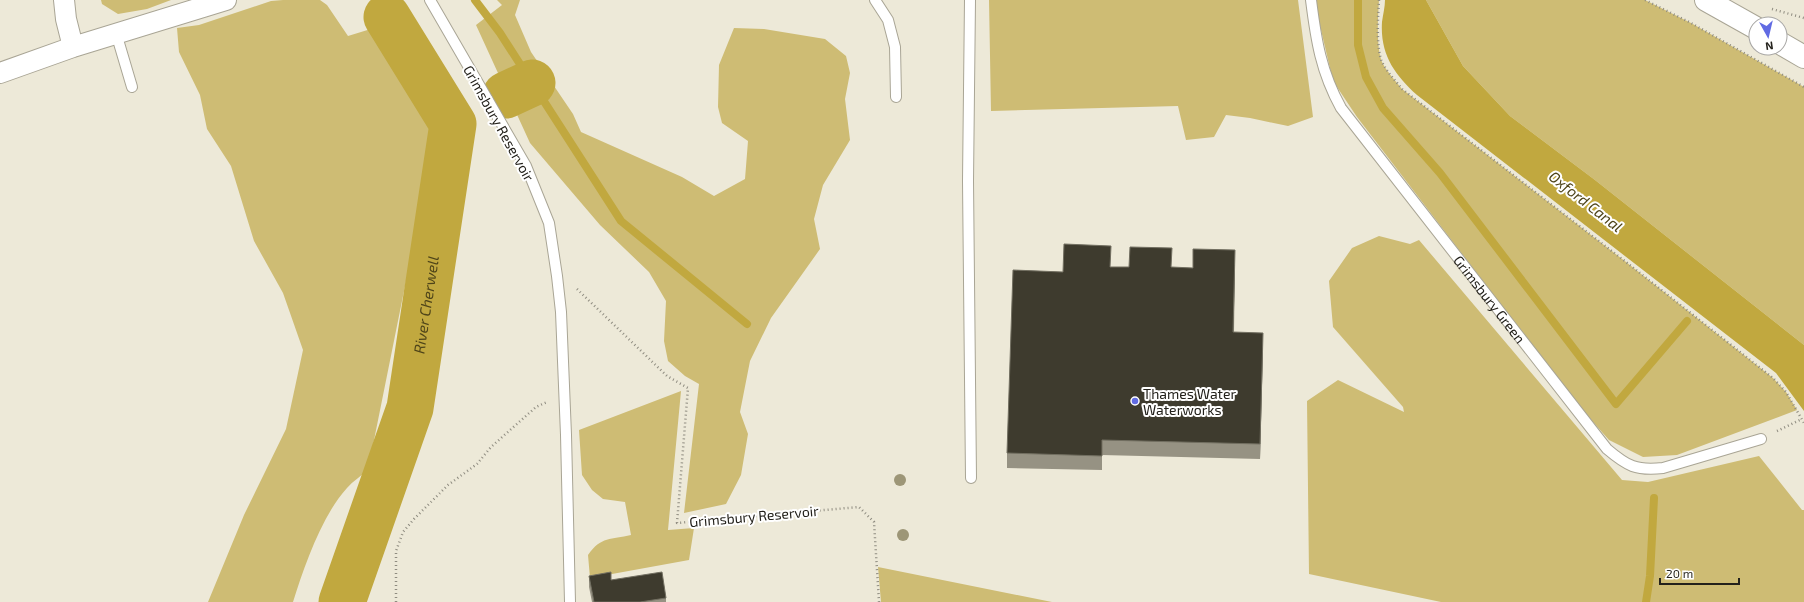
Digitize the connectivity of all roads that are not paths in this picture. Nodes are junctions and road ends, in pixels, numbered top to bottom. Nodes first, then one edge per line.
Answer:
1 (64, 0) edge
2 (226, 0) edge
3 (430, 0) edge
4 (875, 0) edge
5 (970, 0) edge
6 (1311, 0) edge
7 (1706, 0) edge
8 (1749, 16) edge
9 (116, 33) junction
10 (73, 47) junction
11 (1788, 48) edge
12 (1804, 57) edge
13 (0, 73) edge
14 (132, 87) dead end
15 (896, 97) dead end
16 (1761, 439) road end
17 (971, 478) dead end
18 (570, 602) edge

1 - 10 street
2 - 9 street
3 - 18 lane, Grimsbury Reservoir
4 - 15 lane
5 - 17 lane
6 - 16 lane, Grimsbury Green
7 - 8 highway
9 - 10 street
9 - 14 lane
10 - 13 street
11 - 12 highway

